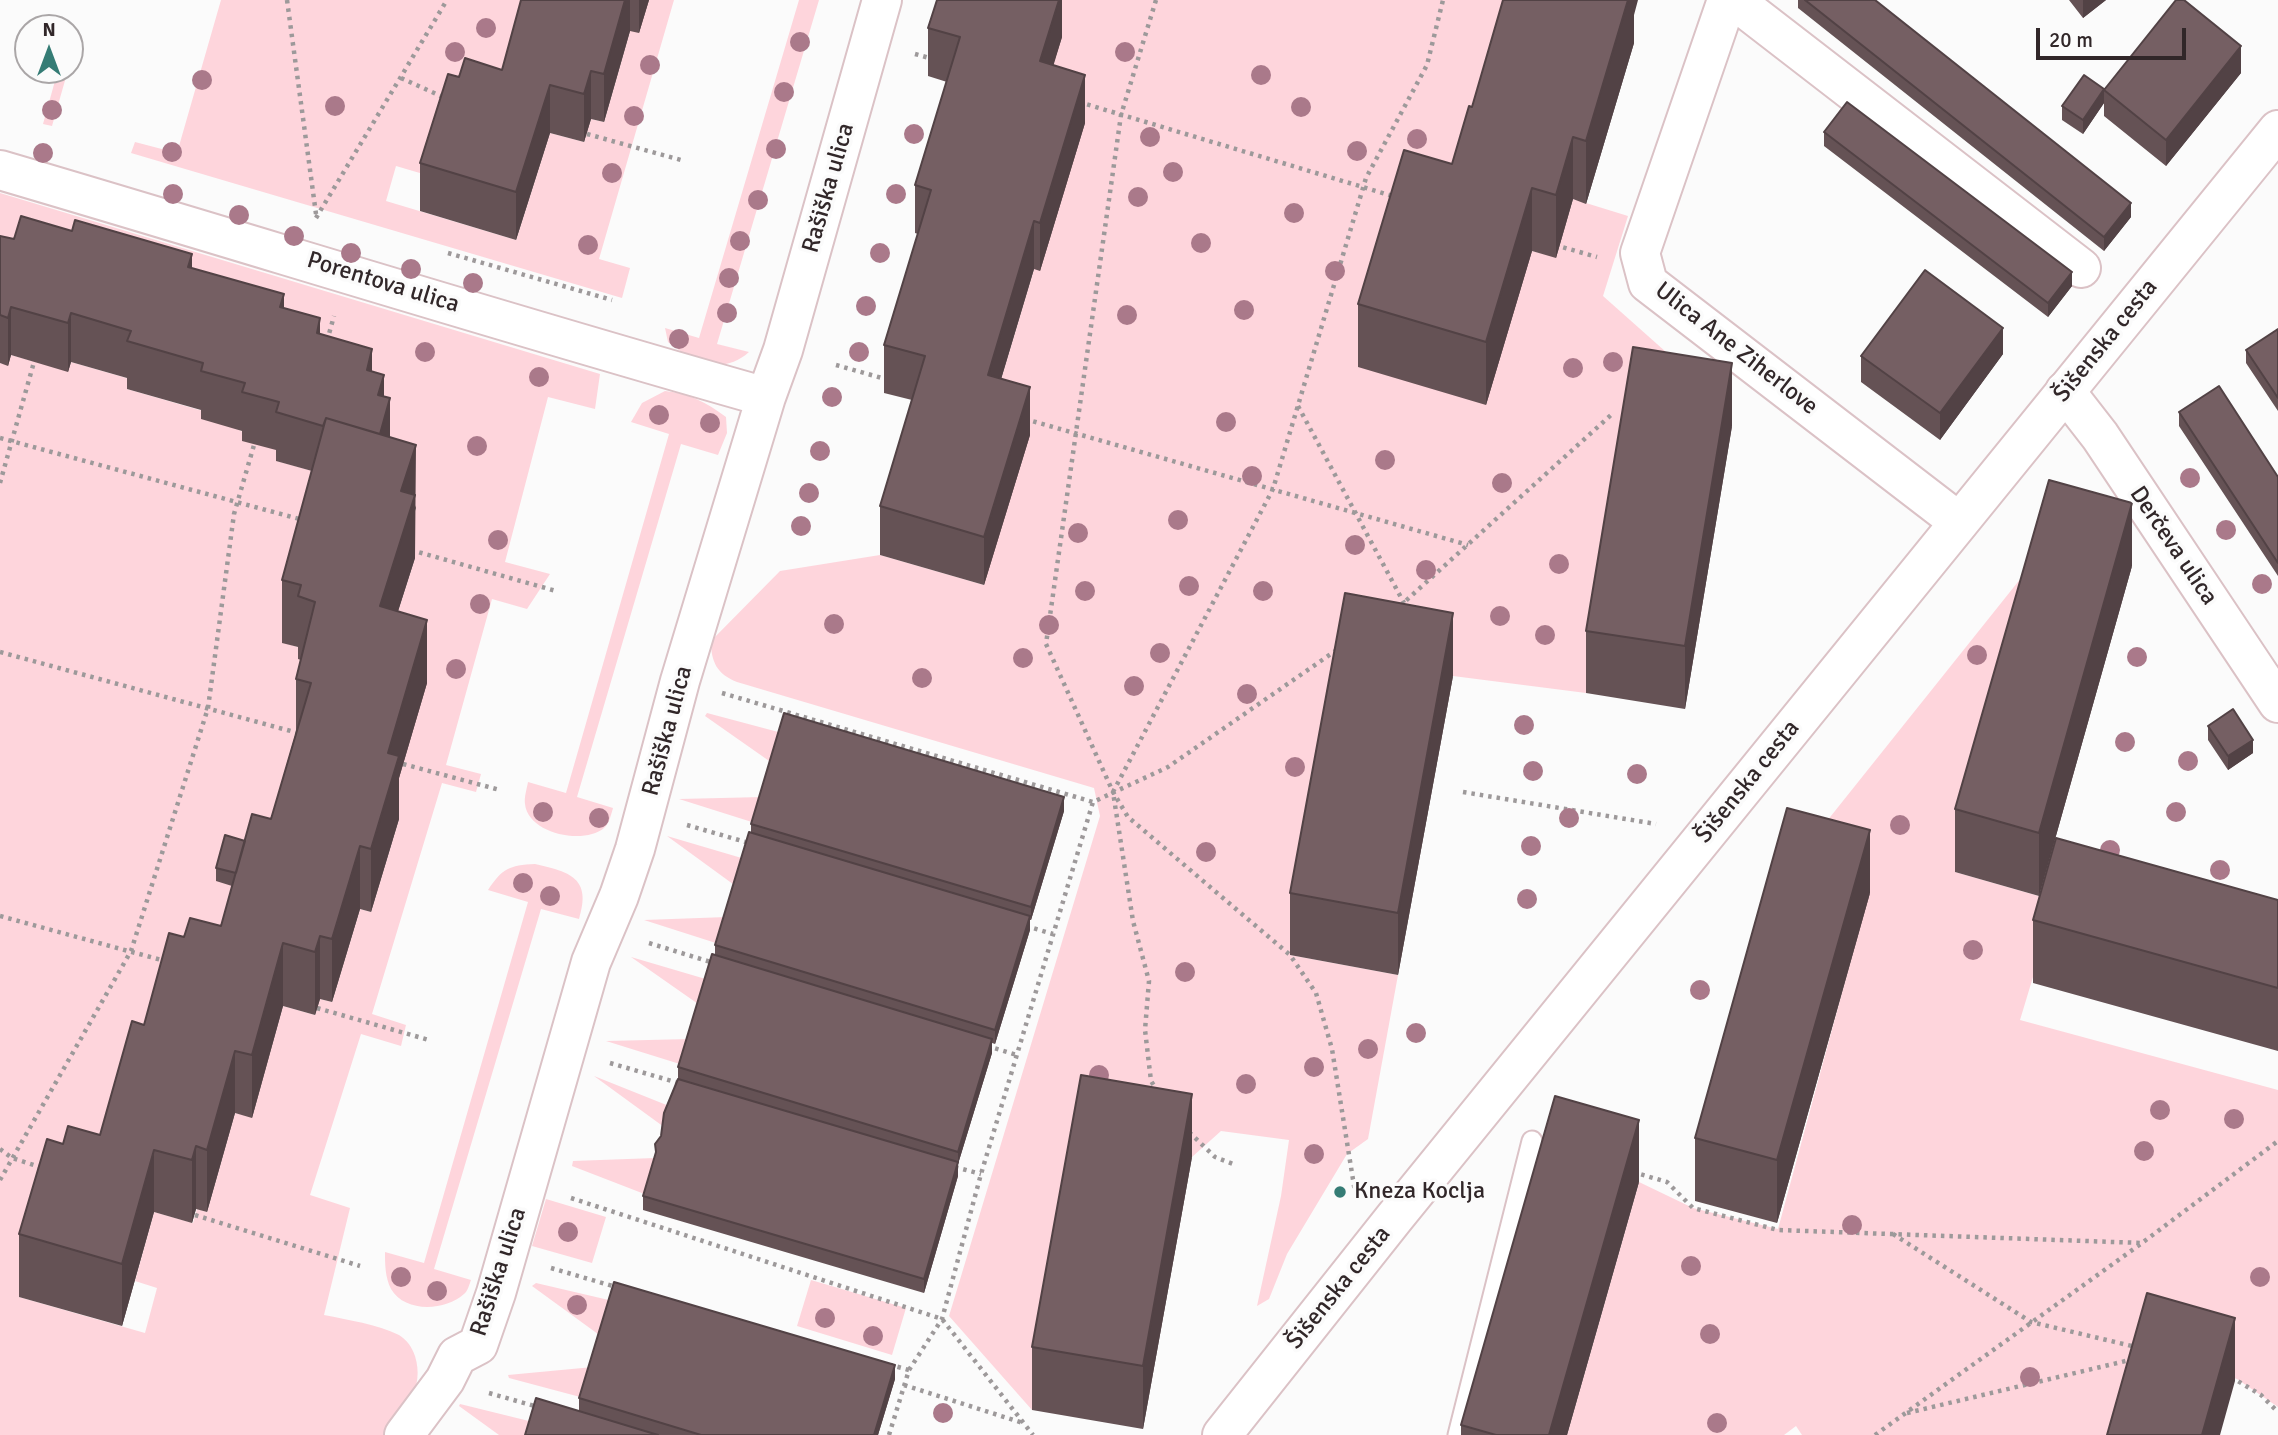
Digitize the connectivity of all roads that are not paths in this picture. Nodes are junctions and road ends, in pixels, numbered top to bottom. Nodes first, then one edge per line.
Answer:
1 (881, 0) edge
2 (1727, 0) edge
3 (1734, 0) edge
4 (2278, 130) edge
5 (0, 170) edge
6 (2081, 268) dead end
7 (2065, 391) junction
8 (766, 397) junction
9 (1959, 522) junction
10 (2278, 703) edge
11 (1532, 1141) dead end
12 (404, 1435) edge
13 (1222, 1435) edge
14 (1458, 1435) edge

1 - 8 street, Rašiška ulica
2 - 9 street, Ulica Ane Ziherlove
3 - 6 street
4 - 7 street, Šišenska cesta
5 - 8 street, Porentova ulica
7 - 9 street, Šišenska cesta
7 - 10 street, Derčeva ulica
8 - 12 street, Rašiška ulica
9 - 13 street, Šišenska cesta
11 - 14 lane

